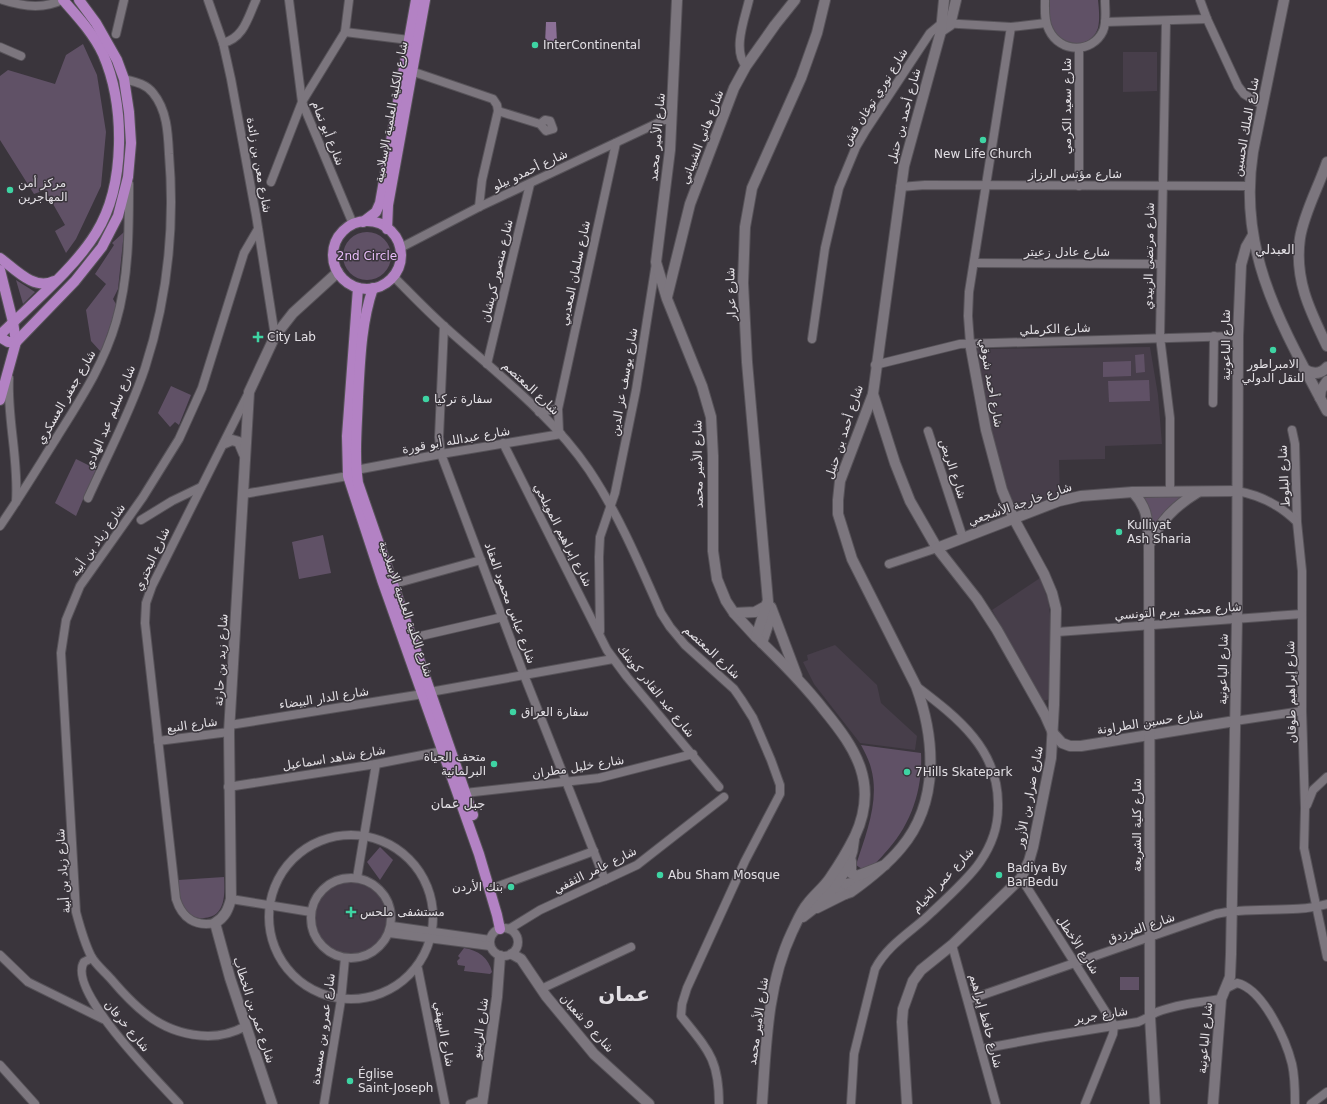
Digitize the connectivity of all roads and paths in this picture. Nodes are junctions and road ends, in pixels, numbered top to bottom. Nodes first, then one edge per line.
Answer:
1 (3, 0) edge
2 (62, 0) edge
3 (79, 0) edge
4 (124, 0) edge
5 (208, 0) edge
6 (256, 0) edge
7 (289, 0) edge
8 (349, 0) edge
9 (416, 0) edge
10 (425, 0) edge
11 (677, 0) edge
12 (749, 0) edge
13 (795, 0) edge
14 (824, 0) edge
15 (944, 0) edge
16 (956, 0) edge
17 (1045, 0) edge
18 (1105, 0) edge
19 (1200, 0) edge
20 (1284, 0) edge
21 (1207, 20) junction
22 (1166, 21) junction
23 (1105, 22) junction
24 (1046, 23) junction
25 (944, 26) junction
26 (1011, 27) junction
27 (345, 32) junction
28 (116, 34) dead end
29 (409, 40) junction
30 (223, 43) junction
31 (0, 46) edge
32 (1079, 49) junction
33 (21, 56) dead end
34 (746, 66) junction
35 (411, 71) junction
36 (124, 79) junction
37 (302, 102) junction
38 (1262, 105) junction
39 (498, 111) junction
40 (672, 120) junction
41 (540, 124) dead end
42 (616, 143) junction
43 (1327, 162) edge
44 (128, 177) junction
45 (271, 182) dead end
46 (530, 184) junction
47 (1162, 185) junction
48 (987, 186) junction
49 (1080, 186) junction
50 (1249, 186) junction
51 (900, 187) junction
52 (479, 207) junction
53 (363, 222) junction
54 (353, 224) junction
55 (258, 229) junction
56 (387, 229) junction
57 (1253, 235) junction
58 (400, 248) junction
59 (0, 258) edge
60 (656, 262) junction
61 (974, 263) junction
62 (1161, 264) junction
63 (0, 270) edge
64 (338, 272) junction
65 (393, 276) junction
66 (58, 280) junction
67 (358, 288) junction
68 (373, 288) junction
69 (666, 299) junction
70 (13, 322) junction
71 (444, 326) junction
72 (275, 336) junction
73 (1214, 336) junction
74 (1238, 336) junction
75 (1160, 338) junction
76 (6, 339) edge
77 (812, 340) dead end
78 (970, 343) junction
79 (1327, 346) edge
80 (487, 364) junction
81 (9, 365) junction
82 (876, 365) junction
83 (1327, 367) edge
84 (1304, 369) junction
85 (1327, 381) edge
86 (250, 392) junction
87 (872, 394) junction
88 (1320, 398) junction
89 (0, 400) edge
90 (1213, 403) dead end
91 (558, 409) junction
92 (1327, 411) edge
93 (539, 412) junction
94 (1292, 430) dead end
95 (928, 431) dead end
96 (560, 433) junction
97 (225, 443) junction
98 (503, 443) junction
99 (441, 454) junction
100 (245, 458) junction
101 (352, 473) junction
102 (201, 487) junction
103 (1170, 491) junction
104 (1133, 492) junction
105 (1198, 492) junction
106 (1237, 492) junction
107 (244, 494) junction
108 (88, 498) dead end
109 (16, 502) junction
110 (612, 506) junction
111 (1014, 519) junction
112 (141, 520) dead end
113 (1297, 522) junction
114 (0, 526) edge
115 (963, 538) junction
116 (1149, 545) junction
117 (937, 548) junction
118 (481, 560) junction
119 (889, 564) dead end
120 (394, 584) junction
121 (767, 604) junction
122 (734, 613) junction
123 (1302, 614) junction
124 (503, 617) junction
125 (1237, 619) junction
126 (1149, 625) junction
127 (1057, 632) junction
128 (412, 638) junction
129 (601, 638) junction
130 (759, 640) junction
131 (613, 659) junction
132 (524, 675) junction
133 (798, 678) junction
134 (916, 686) junction
135 (426, 693) junction
136 (1054, 705) junction
137 (1041, 708) junction
138 (1302, 711) junction
139 (1235, 721) junction
140 (230, 728) junction
141 (1053, 733) junction
142 (1149, 735) junction
143 (158, 742) junction
144 (443, 751) junction
145 (693, 754) junction
146 (376, 764) junction
147 (1327, 777) edge
148 (567, 782) junction
149 (228, 787) junction
150 (719, 787) dead end
151 (465, 793) junction
152 (724, 797) dead end
153 (1305, 808) junction
154 (364, 835) junction
155 (854, 837) junction
156 (594, 851) junction
157 (853, 854) junction
158 (885, 865) junction
159 (358, 878) junction
160 (1021, 878) junction
161 (605, 880) junction
162 (867, 880) junction
163 (830, 886) junction
164 (496, 887) junction
165 (845, 894) junction
166 (231, 900) junction
167 (1327, 904) edge
168 (269, 906) junction
169 (1315, 907) junction
170 (1232, 911) junction
171 (311, 912) junction
172 (810, 912) junction
173 (798, 920) junction
174 (215, 923) junction
175 (390, 929) junction
176 (505, 929) junction
177 (1324, 931) edge
178 (431, 935) junction
179 (1151, 938) junction
180 (490, 943) junction
181 (952, 945) junction
182 (631, 947) dead end
183 (0, 955) edge
184 (516, 956) junction
185 (1327, 957) edge
186 (92, 958) junction
187 (345, 958) junction
188 (500, 961) junction
189 (1076, 962) junction
190 (418, 969) junction
191 (1227, 988) junction
192 (541, 989) junction
193 (341, 1000) junction
194 (968, 1000) junction
195 (1221, 1000) junction
196 (1150, 1017) junction
197 (105, 1020) junction
198 (1114, 1025) junction
199 (246, 1026) junction
200 (982, 1049) junction
201 (0, 1065) edge
202 (1327, 1092) edge
203 (906, 1099) edge
204 (482, 1102) edge
205 (35, 1104) edge
206 (179, 1104) edge
207 (272, 1104) edge
208 (324, 1104) edge
209 (446, 1104) edge
210 (470, 1104) edge
211 (649, 1104) edge
212 (719, 1104) edge
213 (762, 1104) edge
214 (851, 1104) edge
215 (912, 1104) edge
216 (996, 1104) edge
217 (1085, 1104) edge
218 (1155, 1104) edge
219 (1213, 1104) edge
220 (1295, 1104) edge
221 (1311, 1104) edge

1 - 2 street
2 - 66 main road
3 - 36 main road
4 - 28 street
5 - 30 street, شارع معن بن زائدة
6 - 30 street
7 - 37 street, شارع أبو تمام
8 - 27 street
9 - 29 main road, شارع الكلية العلمية الإسلامية
10 - 35 main road, شارع الكلية العلمية الإسلامية
11 - 40 street, شارع الأمير محمد
12 - 34 street
13 - 34 street, شارع هاني الشيباني
14 - 121 street, شارع عرار
15 - 25 street, شارع أحمد بن حنبل
16 - 25 street, شارع أحمد بن حنبل
17 - 24 street
18 - 23 street
19 - 21 street
20 - 38 street, شارع الملك الحسين
21 - 22 street
21 - 38 street
22 - 23 street
22 - 47 street, شارع مرتضى الزبيدي
23 - 32 street
24 - 26 street
24 - 32 street
25 - 26 street
25 - 51 street, شارع أحمد بن حنبل
25 - 77 street, شارع نوري توغان قش
26 - 48 street, شارع أحمد شوقي
27 - 29 street
27 - 37 street
29 - 53 main road, شارع الكلية العلمية الإسلامية
30 - 55 street, شارع معن بن زائدة
31 - 33 street
32 - 49 street, شارع سعيد الكرمي
34 - 69 street, شارع هاني الشيباني
35 - 39 street
35 - 56 main road, شارع الكلية العلمية الإسلامية
36 - 44 main road
36 - 108 street, شارع سليم عبد الهادي
37 - 45 street
37 - 54 street, شارع أبو تمام
38 - 50 street, شارع الملك الحسين
39 - 41 street
39 - 52 street
40 - 42 street, شارع أحمدو بيلو
40 - 60 street, شارع الأمير محمد
42 - 46 street, شارع أحمدو بيلو
42 - 91 street, شارع سلمان المعدبي
43 - 79 street
44 - 76 main road
44 - 109 street, شارع جعفر العسكري
46 - 52 street, شارع أحمدو بيلو
46 - 80 street, شارع منصور كريشان
47 - 49 street, شارع مؤنس الرزاز
47 - 50 street, شارع مؤنس الرزاز
47 - 62 street, شارع مرتضى الزبيدي
48 - 49 street, شارع مؤنس الرزاز
48 - 51 street, شارع مؤنس الرزاز
48 - 61 street, شارع أحمد شوقي
50 - 57 street, شارع الملك الحسين
51 - 82 street, شارع أحمد بن حنبل
52 - 58 street, شارع أحمدو بيلو
53 - 54 main road
53 - 56 main road
54 - 64 main road
55 - 72 street, شارع معن بن زائدة
55 - 186 street, شارع زياد بن أبية
56 - 58 main road
57 - 74 street, شارع الباعونية
57 - 84 street, شارع الملك الحسين
58 - 65 main road
59 - 66 main road
60 - 69 street, شارع الأمير محمد
60 - 110 street, شارع يوسف عز الدين
61 - 62 street, شارع عادل زعيتر
61 - 78 street, شارع أحمد شوقي
62 - 75 street, شارع مرتضى الزبيدي
63 - 70 main road
64 - 67 main road
64 - 72 street, شارع البحتري
65 - 68 main road
65 - 71 street, شارع المعتصم
66 - 70 main road
67 - 68 main road
67 - 101 main road, شارع الكلية العلمية الإسلامية
68 - 101 main road, شارع الكلية العلمية الإسلامية
69 - 122 street, شارع الأمير محمد
70 - 76 main road
70 - 76 main road
71 - 80 street, شارع المعتصم
71 - 99 street, شارع عباس محمود العقاد
72 - 86 street, شارع البحتري
73 - 74 street, شارع الكرملي
73 - 75 street, شارع الكرملي
73 - 90 street
74 - 106 street, شارع الباعونية
75 - 78 street, شارع الكرملي
75 - 103 street, شارع مرتضى الزبيدي
76 - 81 main road
78 - 82 street, شارع الكرملي
78 - 111 street, شارع أحمد شوقي
80 - 93 street, شارع المعتصم
81 - 89 main road
81 - 109 street
82 - 87 street, شارع أحمد بن حنبل
83 - 84 street
84 - 88 street, شارع الملك الحسين
85 - 88 street
86 - 97 street, شارع البحتري
86 - 100 street, شارع زيد بن حارثة
87 - 117 street, شارع ضرار بن الأزور
87 - 134 street, شارع أحمد بن حنبل
88 - 92 street, شارع الملك الحسين
91 - 93 street
91 - 96 street, شارع سلمان المعدبي
93 - 96 street, شارع المعتصم
94 - 113 street, شارع البلوط
95 - 115 street, شارع الربض
96 - 98 street, شارع عبدالله أبو قورة
96 - 110 street, شارع المعتصم
97 - 100 street
97 - 102 street, شارع البحتري
98 - 99 street, شارع عبدالله أبو قورة
98 - 129 street, شارع إبراهيم المويلحي
99 - 101 street, شارع عبدالله أبو قورة
99 - 118 street, شارع عباس محمود العقاد
100 - 107 street, شارع زيد بن حارثة
101 - 107 street, شارع عبدالله أبو قورة
101 - 120 main road, شارع الكلية العلمية الإسلامية
101 - 135 main road, شارع الكلية العلمية الإسلامية
102 - 112 street
102 - 143 street, شارع البحتري
103 - 104 street, شارع خارجة الأشجعي
103 - 105 street, شارع خارجة الأشجعي
104 - 111 street, شارع خارجة الأشجعي
104 - 116 street, شارع كلية الشريعة
105 - 106 street, شارع خارجة الأشجعي
105 - 116 street
106 - 113 street
106 - 125 street, شارع الباعونية
107 - 140 street, شارع زيد بن حارثة
109 - 114 street, شارع جعفر العسكري
110 - 129 street, شارع عبد القادر كوشك
110 - 212 street, شارع المعتصم
111 - 115 street, شارع خارجة الأشجعي
111 - 127 street, شارع أحمد شوقي
113 - 123 street, شارع إبراهيم طوقان
115 - 117 street, شارع خارجة الأشجعي
116 - 126 street, شارع كلية الشريعة
117 - 119 street, شارع خارجة الأشجعي
117 - 137 street, شارع ضرار بن الأزور
118 - 120 street
118 - 124 street, شارع عباس محمود العقاد
120 - 128 main road, شارع الكلية العلمية الإسلامية
121 - 122 street
121 - 130 street, شارع عرار
121 - 133 street
122 - 130 street, شارع الأمير محمد
123 - 125 street, شارع محمد بيرم التونسي
123 - 138 street, شارع إبراهيم طوقان
124 - 128 street
124 - 132 street, شارع عباس محمود العقاد
125 - 126 street, شارع محمد بيرم التونسي
125 - 139 street, شارع الباعونية
126 - 127 street, شارع محمد بيرم التونسي
126 - 142 street, شارع كلية الشريعة
127 - 136 street, شارع أحمد شوقي
128 - 135 main road, شارع الكلية العلمية الإسلامية
129 - 131 street, شارع عبد القادر كوشك
130 - 133 street, شارع الأمير محمد
131 - 132 street, شارع الدار البيضاء
131 - 145 street, شارع عبد القادر كوشك
132 - 135 street, شارع الدار البيضاء
132 - 148 street, شارع عباس محمود العقاد
133 - 155 street, شارع الأمير محمد
134 - 158 street, شارع أحمد بن حنبل
134 - 214 street, شارع عمر الخيام
135 - 140 street, شارع الدار البيضاء
135 - 144 main road, شارع الكلية العلمية الإسلامية
135 - 151 main road, شارع الكلية العلمية الإسلامية
136 - 137 street
136 - 141 street, شارع أحمد شوقي
137 - 141 street, شارع ضرار بن الأزور
138 - 139 street, شارع حسين الطراونة
138 - 153 street, شارع إبراهيم طوقان
139 - 142 street, شارع حسين الطراونة
139 - 170 street, شارع الباعونية
140 - 143 street, شارع النبع
140 - 149 street, شارع زيد بن حارثة
141 - 142 street, شارع حسين الطراونة
141 - 160 street, شارع ضرار بن الأزور
142 - 179 street, شارع كلية الشريعة
143 - 174 street, شارع البحتري
144 - 146 street, شارع شاهد اسماعيل
144 - 176 main road, شارع الكلية العلمية الإسلامية
145 - 148 street, شارع خليل مطران
145 - 150 street, شارع عبد القادر كوشك
146 - 149 street, شارع شاهد اسماعيل
146 - 154 street
147 - 153 street
148 - 151 street, شارع خليل مطران
148 - 156 street, شارع عباس محمود العقاد
149 - 166 street, شارع زيد بن حارثة
151 - 164 main road, شارع الكلية العلمية الإسلامية
152 - 161 street, شارع عامر الثقفي
153 - 169 street, شارع إبراهيم طوقان
154 - 159 street
154 - 168 street
154 - 178 street
155 - 157 street, شارع الأمير محمد
155 - 163 street, شارع الأمير محمد
156 - 161 street, شارع عباس محمود العقاد
156 - 164 street
157 - 158 street
157 - 163 street, شارع الأمير محمد
158 - 162 street, شارع أحمد بن حنبل
159 - 171 street
159 - 175 street
160 - 181 street, شارع ضرار بن الأزور
160 - 189 street, شارع الأخطل
161 - 176 street, شارع عامر الثقفي
162 - 163 street, شارع أحمد بن حنبل
162 - 165 street, شارع أحمد بن حنبل
163 - 165 street
163 - 172 street, شارع الأمير محمد
163 - 173 street, شارع الأمير محمد
164 - 176 main road, شارع الكلية العلمية الإسلامية
165 - 172 street, شارع أحمد بن حنبل
166 - 168 street
166 - 174 street, شارع زيد بن حارثة
167 - 169 street, شارع الفرزدق
168 - 171 street
168 - 193 street
169 - 170 street, شارع الفرزدق
169 - 177 street, شارع إبراهيم طوقان
170 - 179 street, شارع الفرزدق
170 - 191 street, شارع الباعونية
171 - 187 street
172 - 173 street, شارع الأمير محمد
173 - 213 street, شارع الأمير محمد
174 - 199 street, شارع عمر بن الخطاب
175 - 178 street
175 - 187 street
176 - 180 street
176 - 184 street
177 - 185 street, شارع إبراهيم طوقان
178 - 180 street
178 - 190 street
179 - 189 street, شارع الفرزدق
179 - 196 street, شارع كلية الشريعة
180 - 188 street
181 - 194 street, شارع حافظ إبراهيم
181 - 203 street, شارع ضرار بن الأزور
182 - 192 street
183 - 197 street
184 - 188 street
184 - 192 street, شارع 9 شعبان
186 - 197 street, شارع خرفان
186 - 199 street, شارع زياد بن أبية
187 - 193 street, شارع عمرو بن مسعدة
188 - 204 street, شارع الرينبو
189 - 194 street, شارع الفرزدق
189 - 198 street, شارع الأخطل
190 - 193 street
190 - 209 street, شارع البيهقي
191 - 195 street, شارع الباعونية
191 - 220 street
192 - 211 street, شارع 9 شعبان
193 - 208 street, شارع عمرو بن مسعدة
194 - 200 street, شارع حافظ إبراهيم
195 - 196 street, شارع جرير
195 - 219 street, شارع الباعونية
196 - 198 street, شارع جرير
196 - 218 street, شارع كلية الشريعة
197 - 206 street, شارع خرفان
198 - 200 street, شارع جرير
198 - 217 street
199 - 207 street, شارع عمر بن الخطاب
200 - 216 street, شارع حافظ إبراهيم
201 - 205 street
202 - 221 street
203 - 215 street
204 - 210 street

